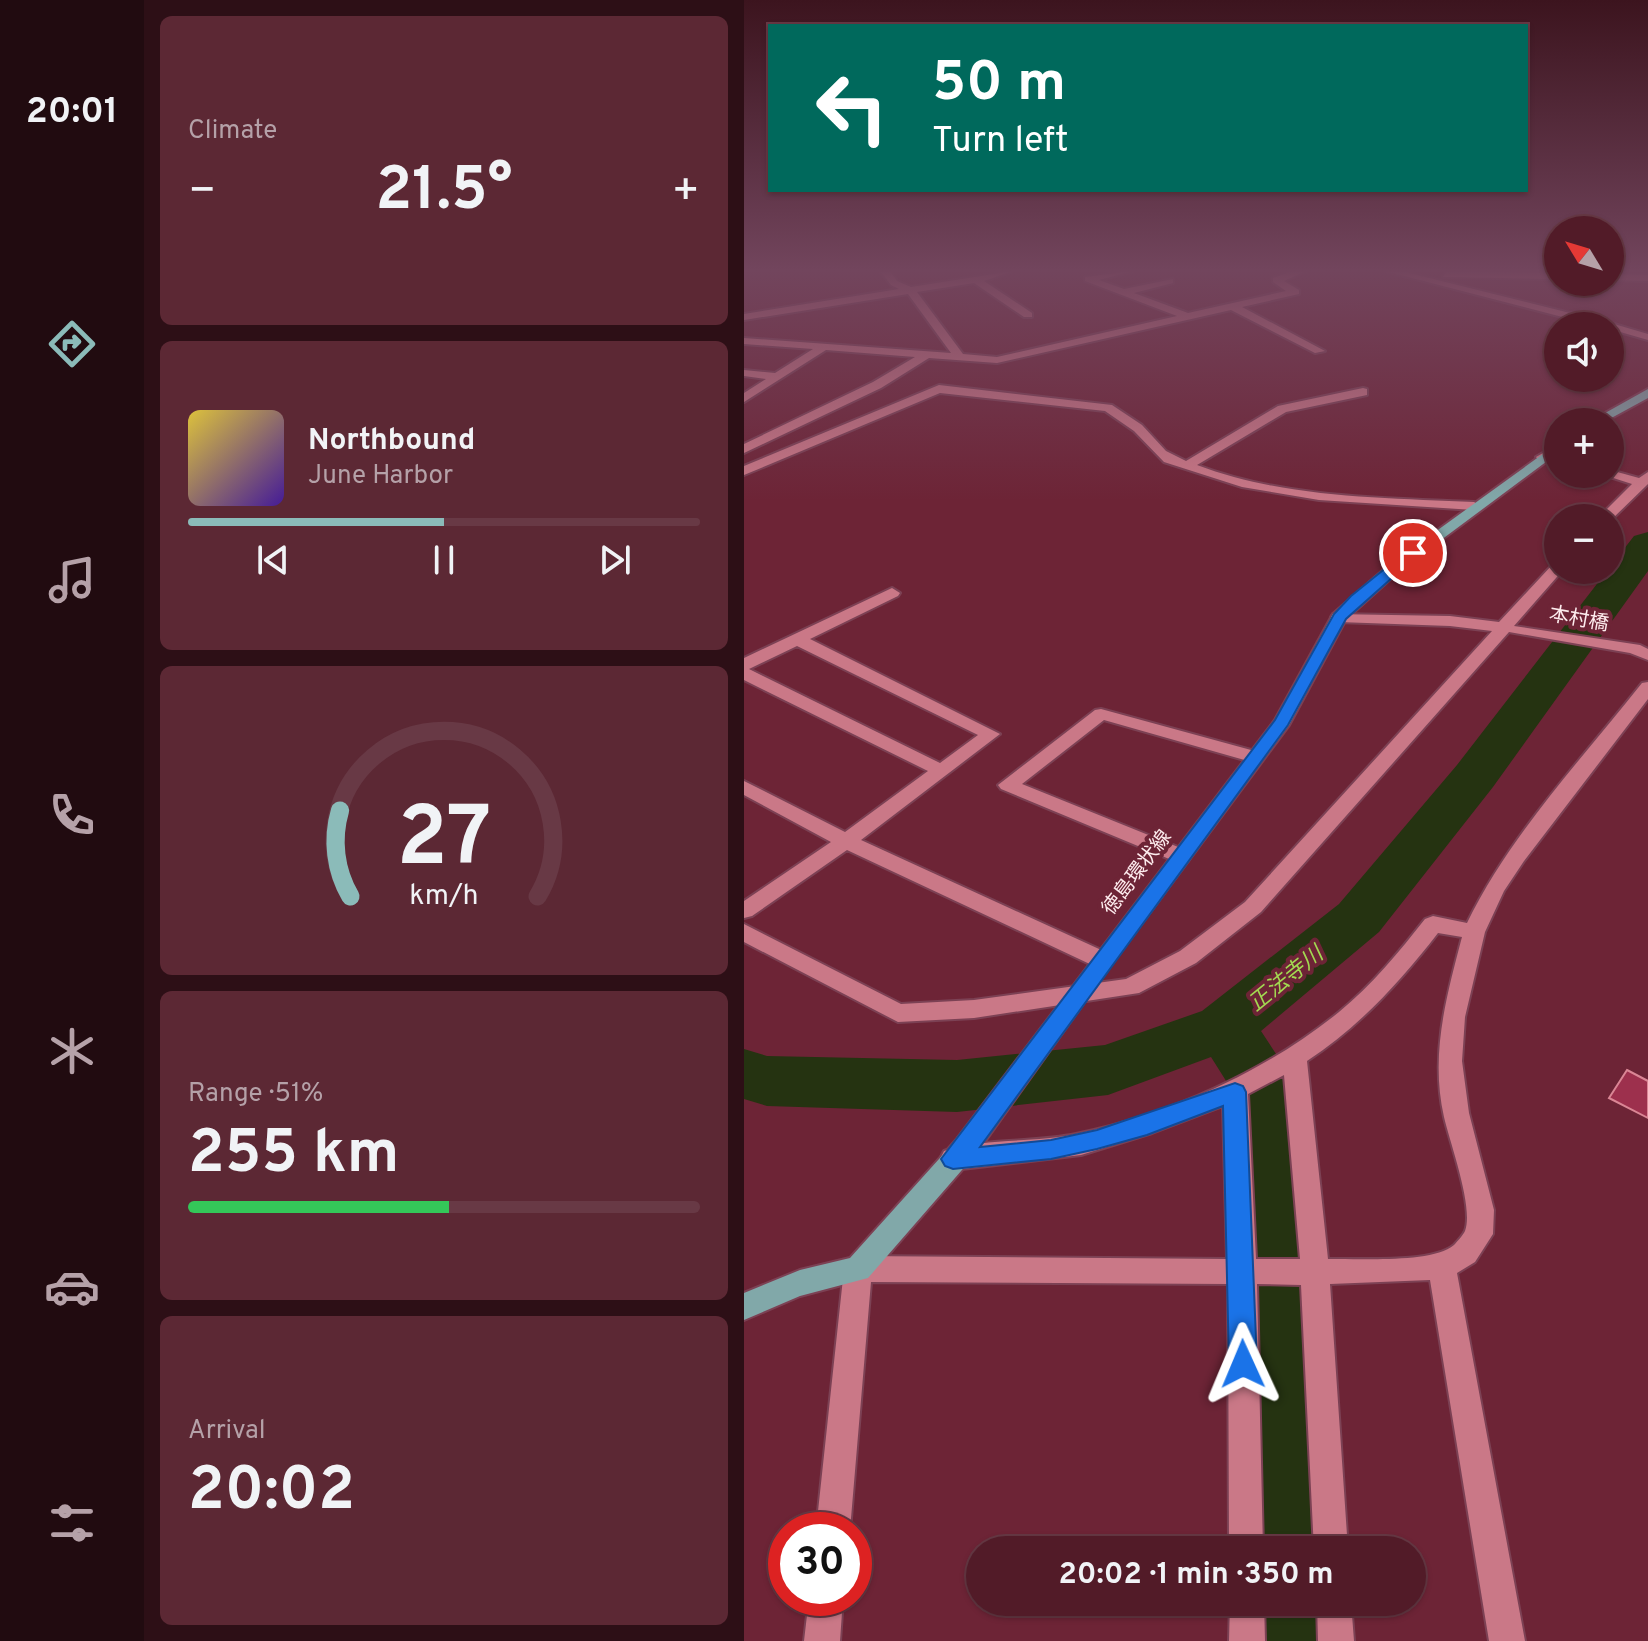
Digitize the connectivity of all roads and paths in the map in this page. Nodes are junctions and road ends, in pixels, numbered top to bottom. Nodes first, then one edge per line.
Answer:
1 (807, 348) edge
2 (952, 348) edge
3 (1050, 348) edge
4 (1312, 348) edge
5 (821, 349) junction
6 (1319, 351) dead end
7 (925, 356) junction
8 (960, 358) junction
9 (997, 360) junction
10 (988, 370) dead end
11 (744, 373) edge
12 (777, 377) junction
13 (1328, 382) dead end
14 (1648, 393) edge
15 (744, 398) edge
16 (1621, 408) edge
17 (744, 449) edge
18 (1544, 461) edge
19 (1186, 466) junction
20 (744, 471) edge
21 (1624, 476) edge
22 (1644, 479) edge
23 (1619, 504) edge
24 (1474, 506) junction
25 (1545, 584) edge
26 (892, 593) dead end
27 (1339, 617) junction
28 (1510, 629) junction
29 (797, 639) junction
30 (1641, 652) edge
31 (744, 665) edge
32 (744, 673) edge
33 (1648, 687) edge
34 (1255, 757) junction
35 (942, 771) junction
36 (744, 787) edge
37 (846, 841) junction
38 (1181, 856) junction
39 (744, 911) edge
40 (744, 932) edge
41 (1474, 932) junction
42 (1102, 960) junction
43 (1078, 994) junction
44 (1287, 1064) junction
45 (1238, 1090) junction
46 (959, 1153) junction
47 (1442, 1267) junction
48 (858, 1269) junction
49 (1248, 1271) junction
50 (1309, 1272) junction
51 (744, 1307) edge
52 (835, 1512) edge
53 (1246, 1536) edge
54 (1330, 1536) edge
55 (824, 1616) edge
56 (1247, 1616) edge
57 (1335, 1616) edge
58 (822, 1641) edge
59 (1247, 1641) edge
60 (1336, 1641) edge
61 (1507, 1641) edge

1 - 5 street
2 - 8 street
3 - 9 street
4 - 6 street
5 - 7 street
5 - 12 street
7 - 8 street
7 - 17 street
8 - 9 street
9 - 10 street
11 - 12 street
12 - 15 street
13 - 19 street
14 - 16 main road
18 - 24 main road, 徳島環状線
19 - 20 street
19 - 24 street
21 - 22 street
22 - 23 street
24 - 27 main road, 徳島環状線
25 - 28 street
26 - 29 street
27 - 28 street, 本村橋
27 - 34 main road, 徳島環状線
28 - 30 street, 本村橋
28 - 43 street
29 - 31 street
29 - 35 street
32 - 35 street
33 - 41 street
34 - 38 main road, 徳島環状線
34 - 38 street
35 - 37 street
36 - 37 street
37 - 39 street
37 - 42 street
38 - 42 main road, 徳島環状線
40 - 43 street
41 - 44 street
41 - 47 street
42 - 43 main road, 徳島環状線
43 - 46 main road, 徳島環状線
44 - 45 street
44 - 50 street
45 - 46 street
45 - 49 street
46 - 48 main road, 徳島環状線
47 - 50 street
47 - 61 street
48 - 49 street
48 - 51 main road
48 - 52 street
49 - 50 street
49 - 53 street
50 - 54 street
55 - 58 street
56 - 59 street
57 - 60 street

